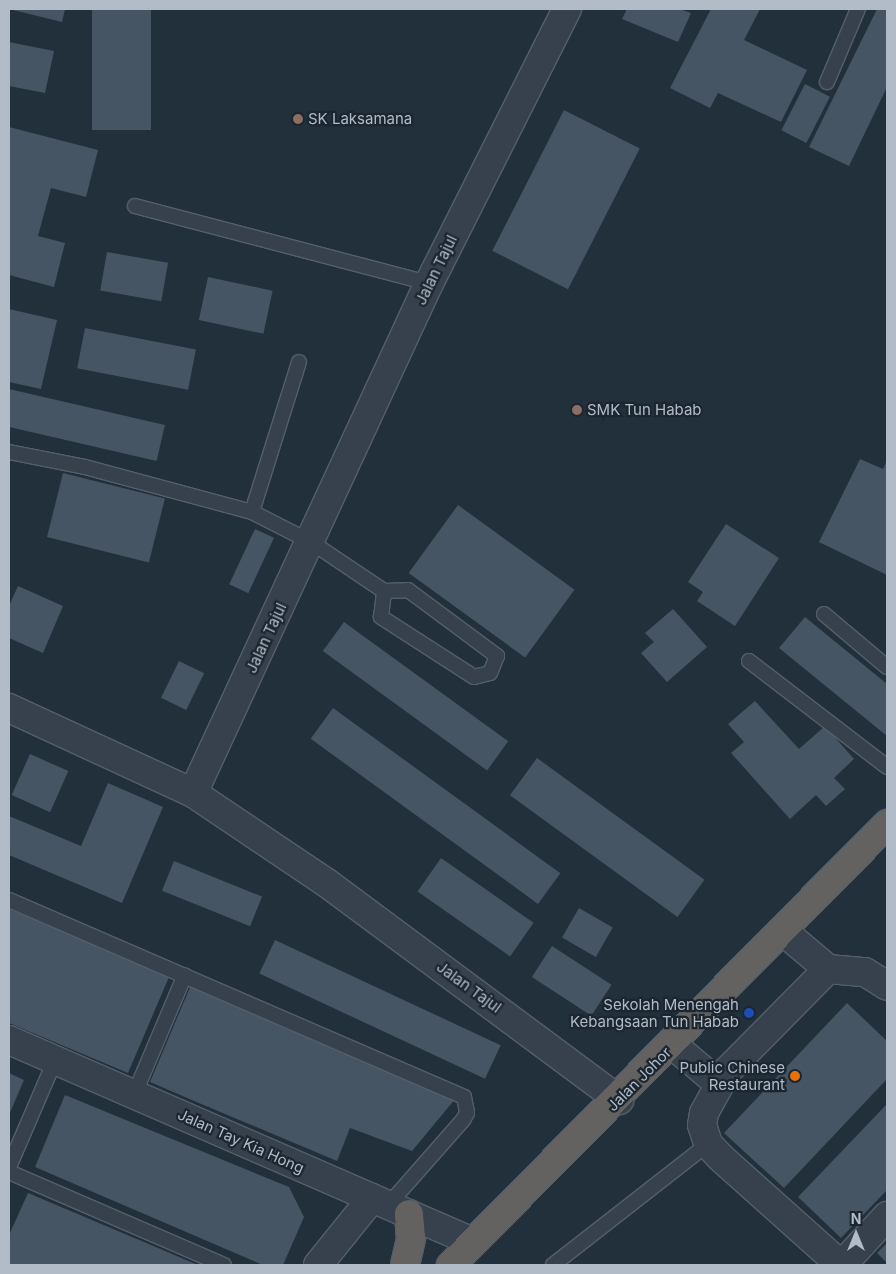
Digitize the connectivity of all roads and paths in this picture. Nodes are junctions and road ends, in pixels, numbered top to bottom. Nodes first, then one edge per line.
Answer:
1 (567, 9) edge
2 (858, 9) edge
3 (827, 82) dead end
4 (135, 206) dead end
5 (429, 283) junction
6 (299, 362) dead end
7 (9, 452) edge
8 (252, 512) junction
9 (311, 542) junction
10 (384, 591) junction
11 (824, 614) dead end
12 (749, 661) dead end
13 (887, 667) edge
14 (9, 708) edge
15 (887, 767) edge
16 (193, 793) junction
17 (887, 824) edge
18 (9, 900) edge
19 (784, 932) junction
20 (828, 969) junction
21 (185, 975) junction
22 (887, 986) edge
23 (9, 1040) edge
24 (672, 1046) junction
25 (55, 1060) junction
26 (718, 1083) junction
27 (134, 1095) junction
28 (619, 1100) junction
29 (708, 1144) junction
30 (9, 1166) edge
31 (9, 1172) edge
32 (390, 1206) junction
33 (887, 1216) edge
34 (465, 1256) edge
35 (224, 1265) edge
36 (318, 1265) edge
37 (406, 1265) edge
38 (553, 1265) edge
39 (841, 1265) edge

1 - 5 street, Jalan Tajul
2 - 3 lane
4 - 5 lane
5 - 9 street, Jalan Tajul
6 - 8 lane
7 - 8 lane
8 - 9 lane
9 - 10 lane
9 - 16 street, Jalan Tajul
10 - 10 lane
11 - 13 lane
12 - 15 lane
14 - 16 street
16 - 28 street, Jalan Tajul
17 - 19 highway, Jalan Johor
18 - 21 lane
19 - 20 street
19 - 24 highway, Jalan Johor
20 - 22 street
20 - 26 street
21 - 27 lane
21 - 32 lane
23 - 25 street, Jalan Tay Kia Hong
24 - 26 street
24 - 28 highway, Jalan Johor
25 - 27 street, Jalan Tay Kia Hong
25 - 30 lane
26 - 29 street
27 - 32 street, Jalan Tay Kia Hong
28 - 34 highway, Jalan Johor
29 - 38 lane
29 - 39 street
31 - 35 lane
32 - 34 street, Jalan Tay Kia Hong
32 - 36 street
32 - 37 highway
33 - 39 street

